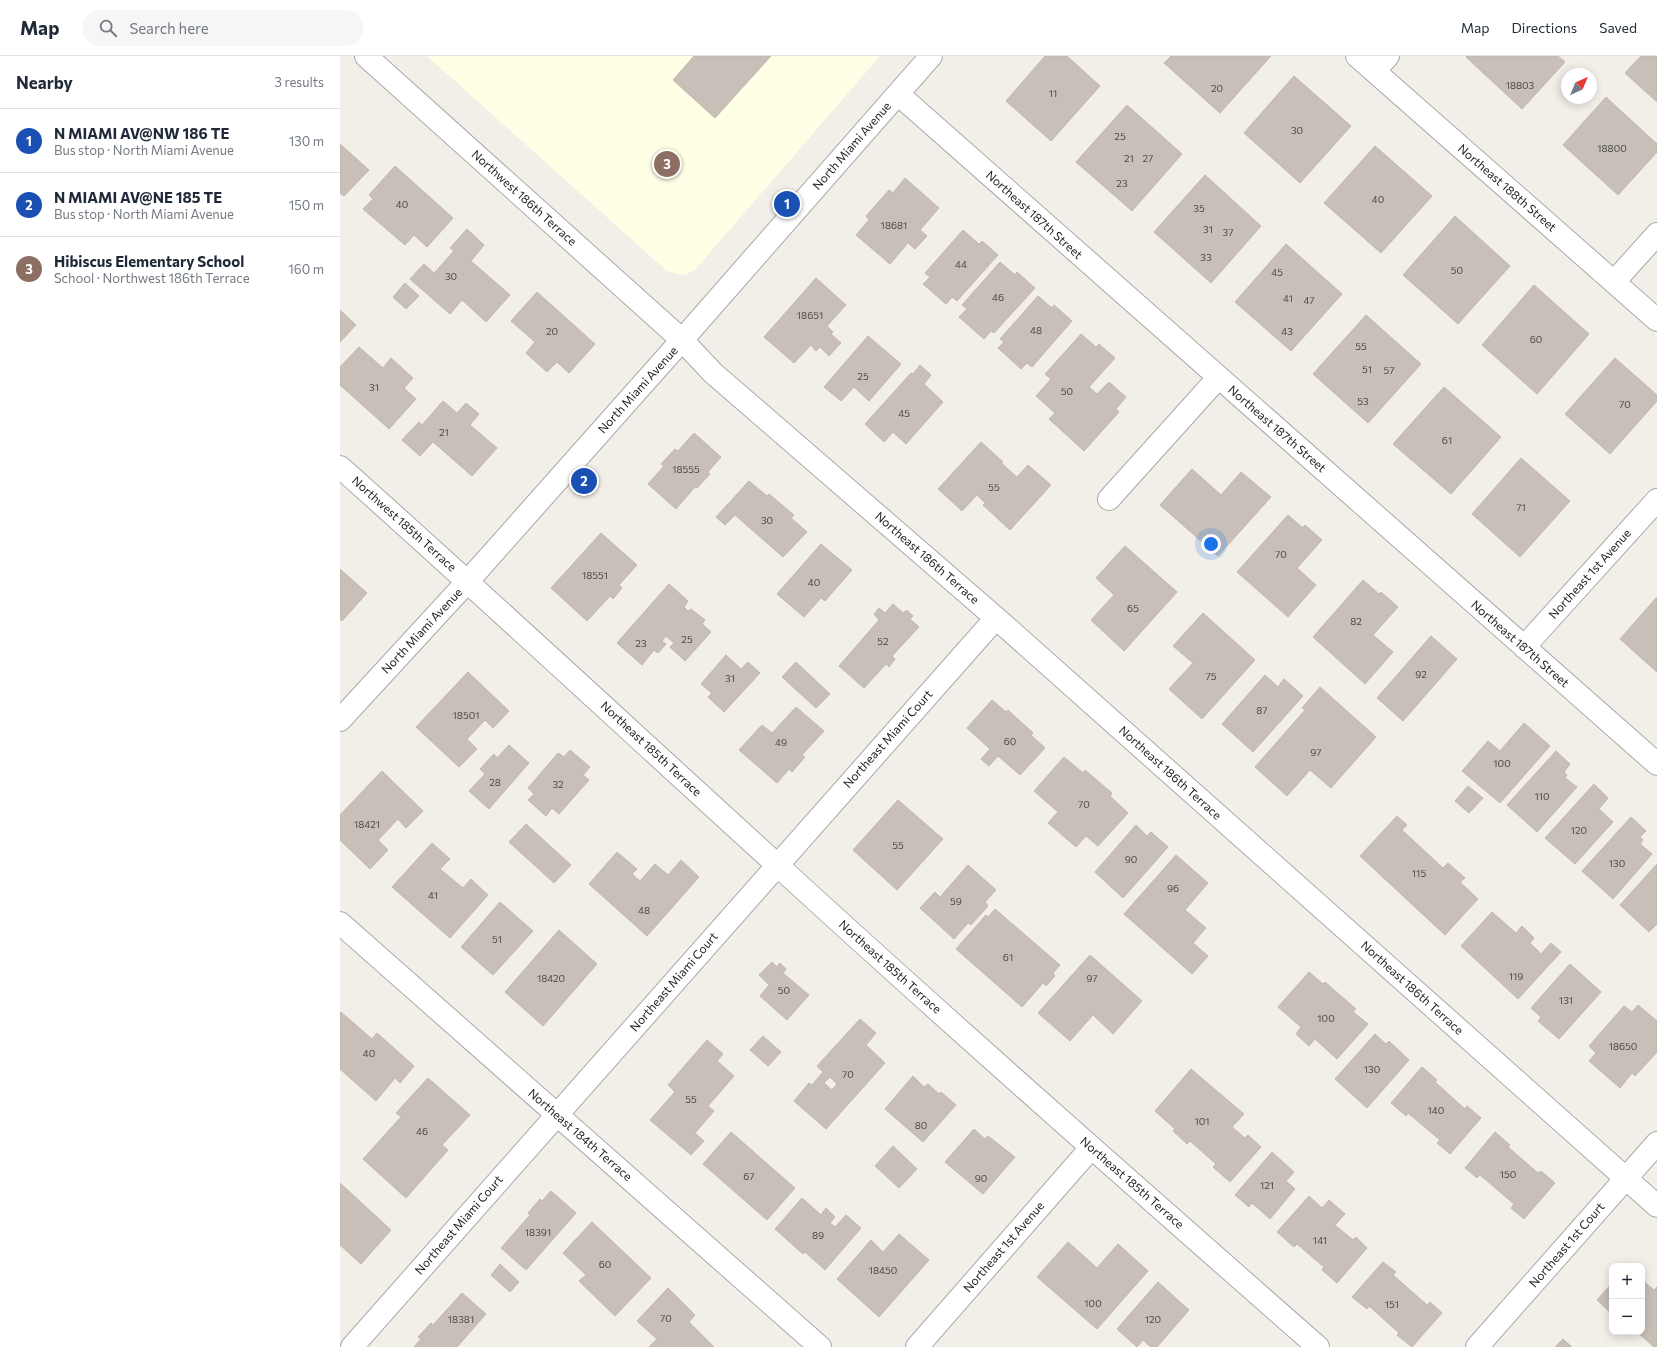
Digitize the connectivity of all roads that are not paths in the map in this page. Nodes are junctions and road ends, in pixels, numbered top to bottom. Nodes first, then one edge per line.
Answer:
1 (366, 56) edge
2 (932, 56) edge
3 (1357, 56) edge
4 (1381, 64) edge
5 (898, 94) junction
6 (1657, 234) edge
7 (1614, 282) junction
8 (1657, 320) edge
9 (682, 340) junction
10 (1218, 378) junction
11 (340, 467) edge
12 (1109, 499) dead end
13 (1657, 500) edge
14 (468, 581) junction
15 (996, 618) junction
16 (1524, 647) junction
17 (340, 720) edge
18 (1657, 764) edge
19 (777, 865) junction
20 (340, 923) edge
21 (557, 1114) junction
22 (1657, 1143) edge
23 (1091, 1148) junction
24 (1626, 1179) junction
25 (1657, 1206) edge
26 (352, 1347) edge
27 (820, 1347) edge
28 (917, 1347) edge
29 (1318, 1347) edge
30 (1477, 1347) edge

1 - 9 street, Northwest 186th Terrace
2 - 5 street, North Miami Avenue
3 - 4 street, Northeast 188th Street
4 - 7 street, Northeast 188th Street
5 - 9 street, North Miami Avenue
5 - 10 street, Northeast 187th Street
6 - 7 street
7 - 8 street, Northeast 188th Street
9 - 14 street, North Miami Avenue
9 - 15 street, Northeast 186th Terrace
10 - 12 street
10 - 16 street, Northeast 187th Street
11 - 14 street, Northwest 185th Terrace
13 - 16 street, Northeast 1st Avenue
14 - 17 street, North Miami Avenue
14 - 19 street, Northeast 185th Terrace
15 - 19 street, Northeast Miami Court
15 - 24 street, Northeast 186th Terrace
16 - 18 street, Northeast 187th Street
19 - 21 street, Northeast Miami Court
19 - 23 street, Northeast 185th Terrace
20 - 21 street, Northeast 184th Terrace
21 - 26 street, Northeast Miami Court
21 - 27 street, Northeast 184th Terrace
22 - 24 street, Northeast 1st Court
23 - 28 street, Northeast 1st Avenue
23 - 29 street, Northeast 185th Terrace
24 - 25 street, Northeast 186th Terrace
24 - 30 street, Northeast 1st Court

